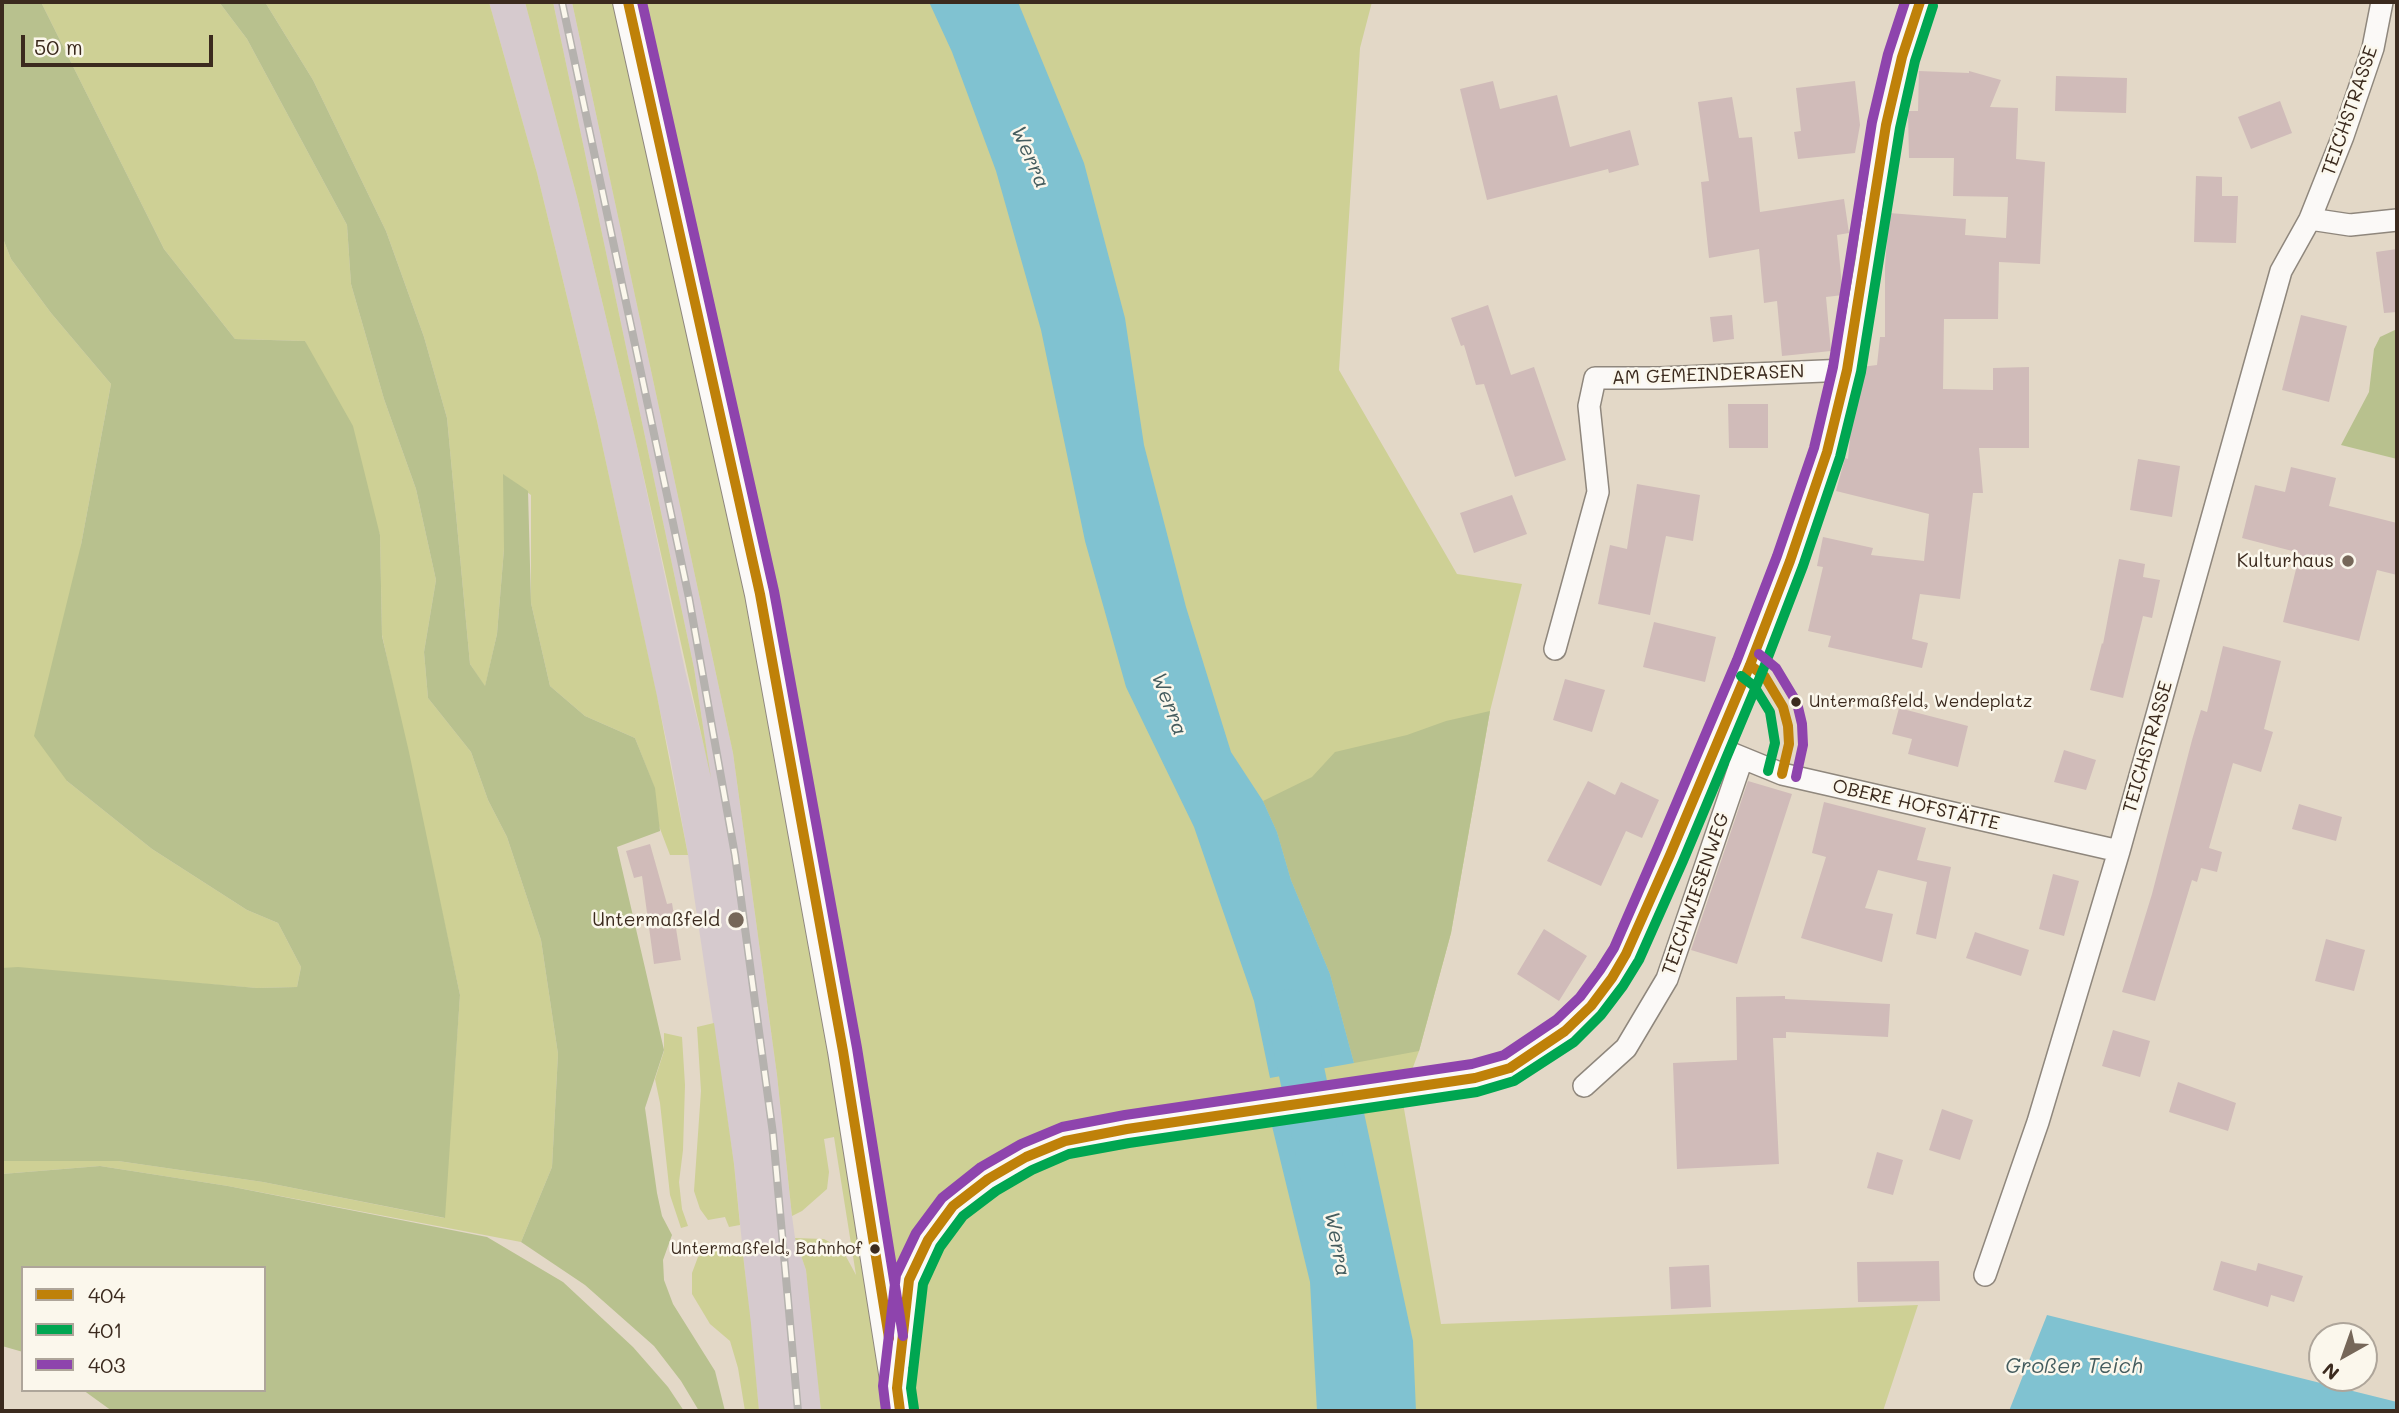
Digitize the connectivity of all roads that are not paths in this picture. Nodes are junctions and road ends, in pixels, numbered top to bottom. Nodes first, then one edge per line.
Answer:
1 (628, 2) edge
2 (1920, 2) edge
3 (2382, 2) edge
4 (2310, 219) junction
5 (2397, 220) edge
6 (1847, 370) junction
7 (1555, 649) dead end
8 (1716, 747) junction
9 (1742, 759) junction
10 (2119, 851) junction
11 (1584, 1086) dead end
12 (1985, 1275) dead end
13 (899, 1399) edge

1 - 13 main road
2 - 6 street
3 - 4 street, TEICHSTRASSE
4 - 5 street
4 - 10 street, TEICHSTRASSE
6 - 7 street, AM GEMEINDERASEN
6 - 8 street
8 - 9 street, OBERE HOFSTÄTTE
8 - 13 street
9 - 10 street, OBERE HOFSTÄTTE
9 - 11 street, TEICHWIESENWEG
10 - 12 street, TEICHSTRASSE

